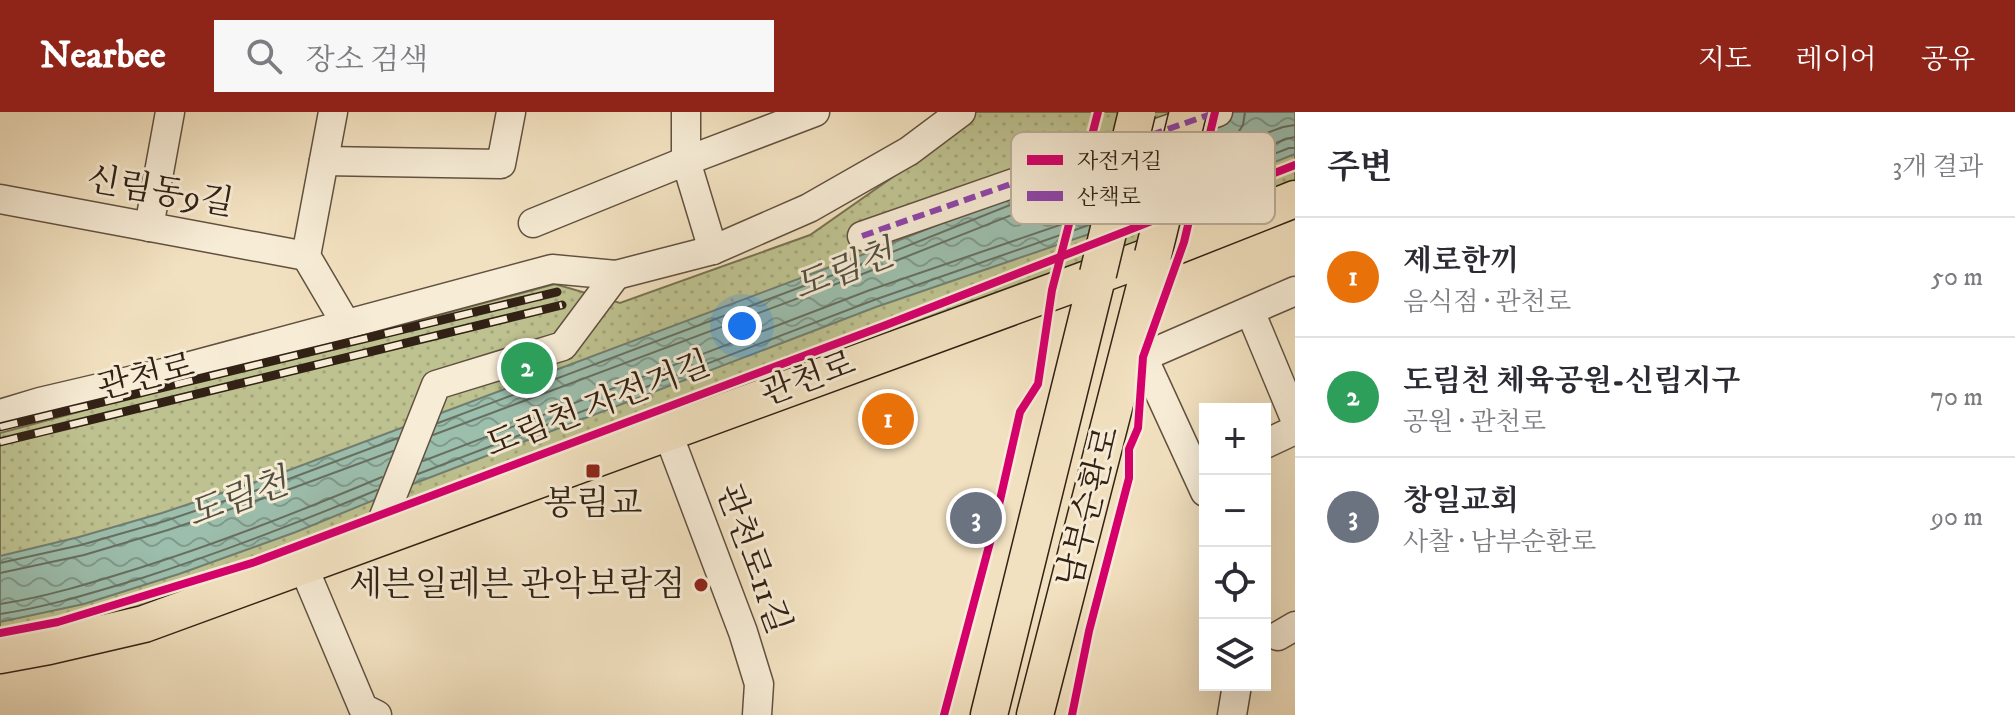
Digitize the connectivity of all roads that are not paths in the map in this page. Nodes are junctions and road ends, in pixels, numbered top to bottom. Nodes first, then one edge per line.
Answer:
1 (170, 112) edge
2 (333, 112) edge
3 (511, 112) edge
4 (686, 112) edge
5 (815, 112) edge
6 (961, 112) edge
7 (1137, 112) edge
8 (1188, 112) edge
9 (1218, 112) edge
10 (1132, 132) edge
11 (1161, 132) edge
12 (1183, 132) edge
13 (324, 161) junction
14 (686, 161) junction
15 (1011, 184) edge
16 (0, 199) edge
17 (1295, 199) edge
18 (1275, 207) edge
19 (533, 223) dead end
20 (1110, 224) edge
21 (1161, 224) edge
22 (1232, 224) edge
23 (149, 227) junction
24 (862, 236) dead end
25 (713, 250) junction
26 (1153, 255) junction
27 (306, 256) junction
28 (1098, 274) junction
29 (616, 275) junction
30 (1295, 291) edge
31 (1250, 311) junction
32 (346, 324) junction
33 (1136, 356) junction
34 (0, 414) edge
35 (1295, 419) edge
36 (1295, 430) edge
37 (667, 431) junction
38 (1271, 441) edge
39 (1049, 471) junction
40 (1200, 475) edge
41 (1095, 483) junction
42 (375, 539) junction
43 (303, 566) junction
44 (0, 655) edge
45 (1236, 691) edge
46 (377, 715) edge
47 (757, 715) edge
48 (989, 715) edge
49 (1035, 715) edge
50 (1232, 715) edge

1 - 23 street
2 - 13 street
3 - 13 street
4 - 14 street
5 - 14 street
6 - 25 street, 관천로
7 - 10 main road, 남부순환로, bridge
8 - 12 main road, 남부순환로, bridge
9 - 11 street
13 - 27 street
14 - 19 street
14 - 25 street
15 - 24 street
16 - 23 street, 신림동9길
17 - 18 main road, 관천로
20 - 28 main road, 남부순환로, bridge
21 - 26 main road, 남부순환로, bridge
22 - 26 main road, 관천로
23 - 27 street, 신림동9길
25 - 29 street, 관천로
26 - 28 main road, 관천로
26 - 33 main road, 남부순환로
27 - 32 street
28 - 37 main road, 관천로
28 - 39 main road, 남부순환로
29 - 32 street, 관천로
29 - 42 street
30 - 31 street
31 - 33 street
31 - 35 street
32 - 34 street, 관천로
33 - 40 street
33 - 41 main road, 남부순환로
36 - 38 street
37 - 42 main road, 관천로
37 - 47 street, 관천로11길
39 - 41 main road
39 - 48 main road, 남부순환로
41 - 49 main road, 남부순환로
42 - 43 main road, 관천로
43 - 44 main road, 관천로
43 - 46 street
45 - 50 street

